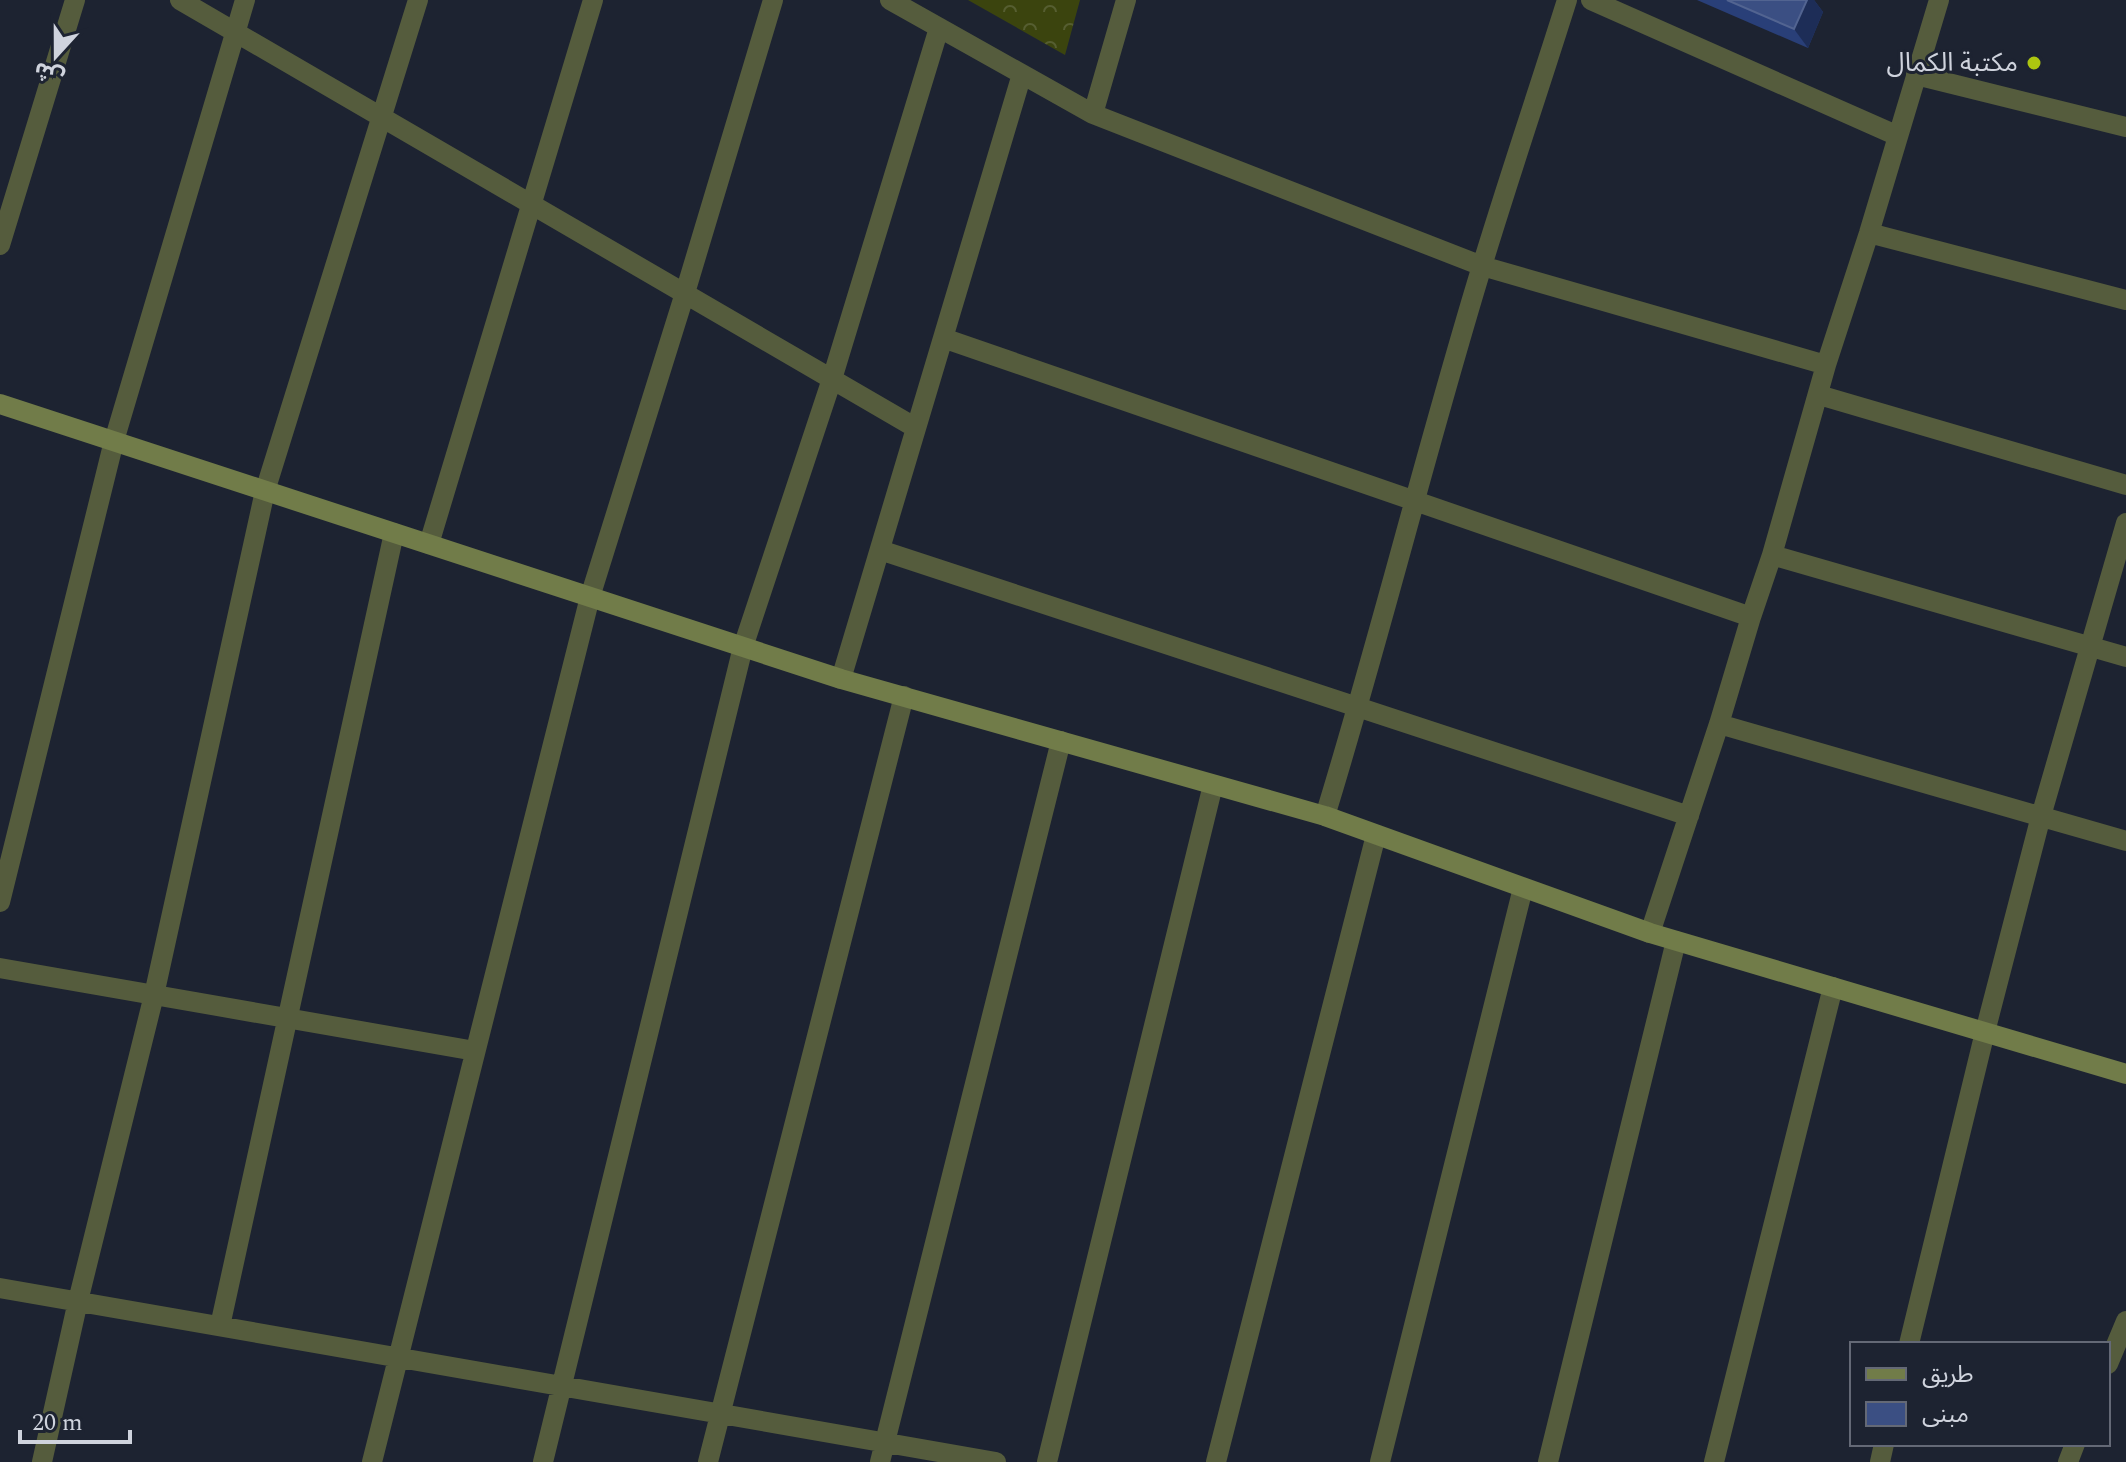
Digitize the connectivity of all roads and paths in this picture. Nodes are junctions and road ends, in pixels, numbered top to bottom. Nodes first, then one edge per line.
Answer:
1 (75, 0) edge
2 (180, 0) edge
3 (245, 0) edge
4 (418, 0) edge
5 (593, 0) edge
6 (773, 0) edge
7 (890, 0) edge
8 (1126, 0) edge
9 (1567, 0) edge
10 (1591, 0) edge
11 (1939, 0) edge
12 (939, 28) junction
13 (235, 32) junction
14 (1022, 74) junction
15 (1916, 75) junction
16 (1093, 114) junction
17 (383, 118) junction
18 (2126, 127) edge
19 (1898, 136) junction
20 (533, 205) junction
21 (1869, 233) junction
22 (0, 245) edge
23 (1482, 266) junction
24 (685, 293) junction
25 (2126, 300) edge
26 (943, 338) junction
27 (1826, 365) junction
28 (832, 379) junction
29 (1819, 395) junction
30 (0, 404) edge
31 (916, 428) junction
32 (114, 441) junction
33 (2126, 485) edge
34 (265, 491) junction
35 (1414, 500) junction
36 (2126, 523) edge
37 (394, 533) junction
38 (429, 544) junction
39 (880, 550) junction
40 (1772, 555) junction
41 (590, 597) junction
42 (1751, 617) junction
43 (2091, 646) junction
44 (743, 647) junction
45 (2126, 657) edge
46 (841, 679) junction
47 (904, 696) junction
48 (1358, 707) junction
49 (1719, 724) junction
50 (1061, 741) junction
51 (1213, 785) junction
52 (1325, 816) junction
53 (1689, 816) junction
54 (2041, 816) junction
55 (1376, 835) junction
56 (2126, 841) edge
57 (1523, 888) junction
58 (0, 902) edge
59 (1650, 933) junction
60 (1676, 941) junction
61 (0, 968) edge
62 (1833, 987) junction
63 (154, 995) junction
64 (288, 1018) junction
65 (1985, 1032) junction
66 (475, 1051) junction
67 (2126, 1074) edge
68 (0, 1288) edge
69 (78, 1301) junction
70 (2126, 1321) edge
71 (220, 1326) junction
72 (1909, 1342) edge
73 (398, 1357) junction
74 (2110, 1359) edge
75 (562, 1386) junction
76 (720, 1414) junction
77 (883, 1452) edge
78 (42, 1462) edge
79 (372, 1462) edge
80 (543, 1462) edge
81 (708, 1462) edge
82 (996, 1462) edge
83 (1047, 1462) edge
84 (1216, 1462) edge
85 (1380, 1462) edge
86 (1548, 1462) edge
87 (1714, 1462) edge

1 - 22 street
2 - 13 street
3 - 13 street
4 - 17 street
5 - 20 street
6 - 24 street
7 - 12 street
8 - 16 street
9 - 23 street
10 - 19 street
11 - 15 street
12 - 14 street
12 - 28 street
13 - 17 street
13 - 32 street
14 - 16 street
14 - 26 street
15 - 18 street
15 - 19 street
16 - 23 street
17 - 20 street
17 - 34 street
19 - 21 street
20 - 24 street
20 - 38 street
21 - 25 street
21 - 27 street
23 - 27 street
23 - 35 street
24 - 28 street
24 - 41 street
26 - 31 street
26 - 35 street
27 - 29 street
28 - 31 street
28 - 44 street
29 - 33 street
29 - 40 street
30 - 32 street
31 - 39 street
32 - 34 street
32 - 58 street
34 - 37 street
34 - 63 street
35 - 42 street
35 - 48 street
36 - 43 street
37 - 38 street
37 - 64 street
38 - 41 street
39 - 46 street
39 - 48 street
40 - 42 street
40 - 43 street
41 - 44 street
41 - 66 street
42 - 49 street
43 - 45 street
43 - 54 street
44 - 46 street
44 - 75 street
46 - 47 street
47 - 50 street
47 - 76 street
48 - 52 street
48 - 53 street
49 - 53 street
49 - 54 street
50 - 51 street
50 - 77 street
51 - 52 street
51 - 83 street
52 - 55 street
53 - 59 street
54 - 56 street
54 - 65 street
55 - 57 street
55 - 84 street
57 - 59 street
57 - 85 street
59 - 60 street
60 - 62 street
60 - 86 street
61 - 63 street
62 - 65 street
62 - 87 street
63 - 64 street
63 - 69 street
64 - 66 street
64 - 71 street
65 - 67 street
65 - 72 street
66 - 73 street
68 - 69 street
69 - 71 street
69 - 78 street
70 - 74 street
71 - 73 street
73 - 75 street
73 - 79 street
75 - 76 street
75 - 80 street
76 - 77 street
76 - 81 street
77 - 82 street

